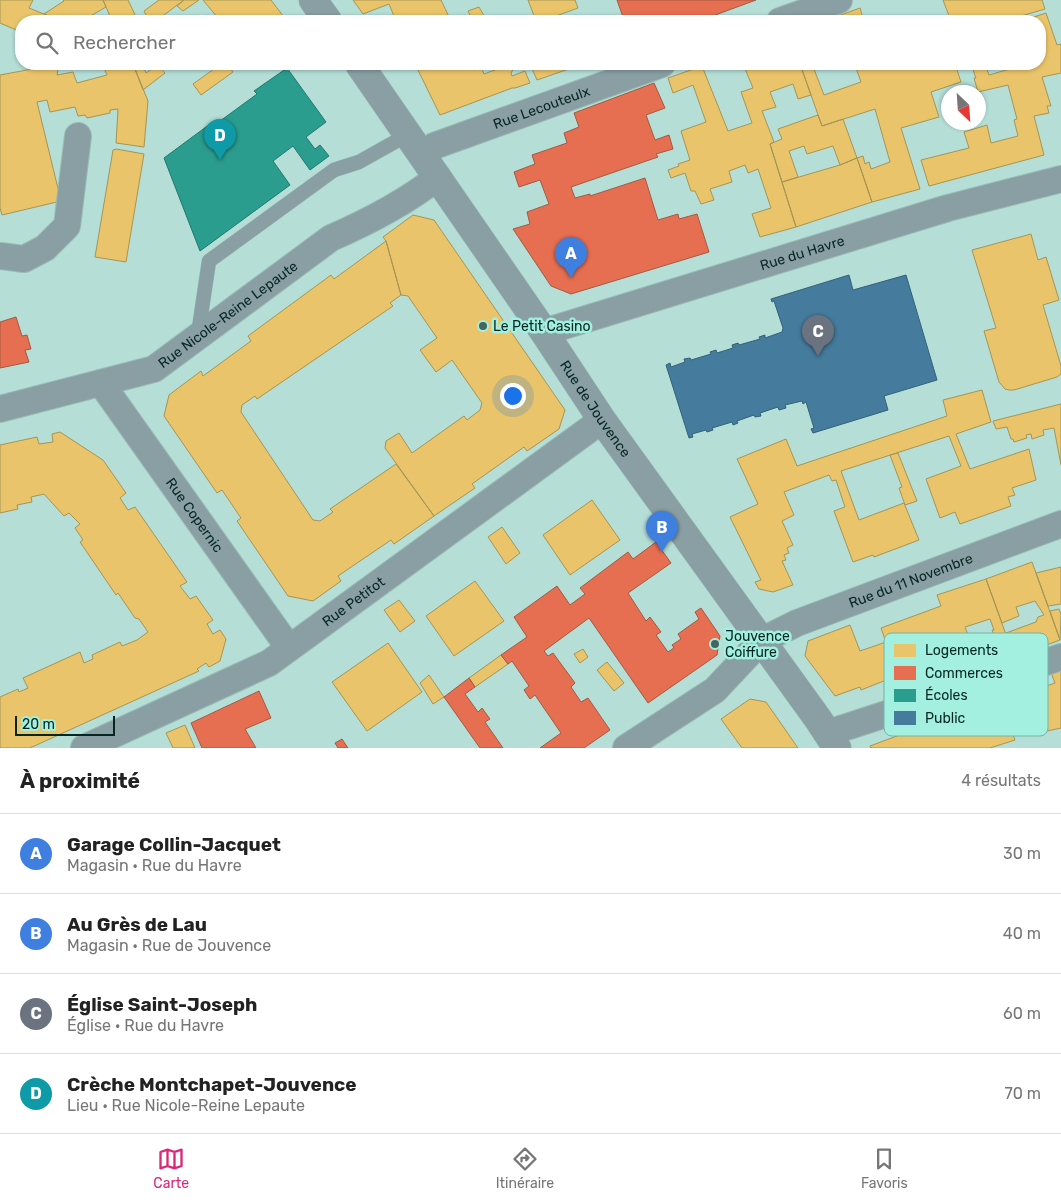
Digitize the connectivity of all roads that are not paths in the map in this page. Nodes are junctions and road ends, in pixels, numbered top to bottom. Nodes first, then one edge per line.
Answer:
1 (313, 0) edge
2 (839, 0) edge
3 (324, 15) edge
4 (797, 15) edge
5 (363, 70) edge
6 (645, 70) edge
7 (409, 134) junction
8 (78, 136) dead end
9 (431, 167) junction
10 (1061, 179) edge
11 (0, 256) edge
12 (544, 332) junction
13 (198, 336) junction
14 (101, 383) junction
15 (0, 409) edge
16 (602, 420) junction
17 (1061, 524) edge
18 (761, 640) junction
19 (289, 648) junction
20 (1061, 657) edge
21 (1048, 662) edge
22 (884, 722) edge
23 (833, 741) edge
24 (84, 748) edge
25 (626, 748) edge

1 - 3 street
2 - 4 street
5 - 7 street, Rue de Jouvence
6 - 9 street, Rue Lecouteulx
7 - 9 street, Rue de Jouvence
7 - 13 lane
8 - 11 street
9 - 12 street, Rue de Jouvence
9 - 13 street, Rue Nicole-Reine Lepaute
10 - 12 street, Rue du Havre
12 - 16 street, Rue de Jouvence
13 - 14 street, Rue Nicole-Reine Lepaute
14 - 15 street, Rue Nicole-Reine Lepaute
14 - 19 street, Rue Copernic
16 - 18 street, Rue de Jouvence
16 - 19 street, Rue Petitot
17 - 18 street, Rue du 11 Novembre
18 - 23 street, Rue de Jouvence
18 - 25 street
19 - 24 street, Rue Petitot
20 - 21 street
22 - 23 street

